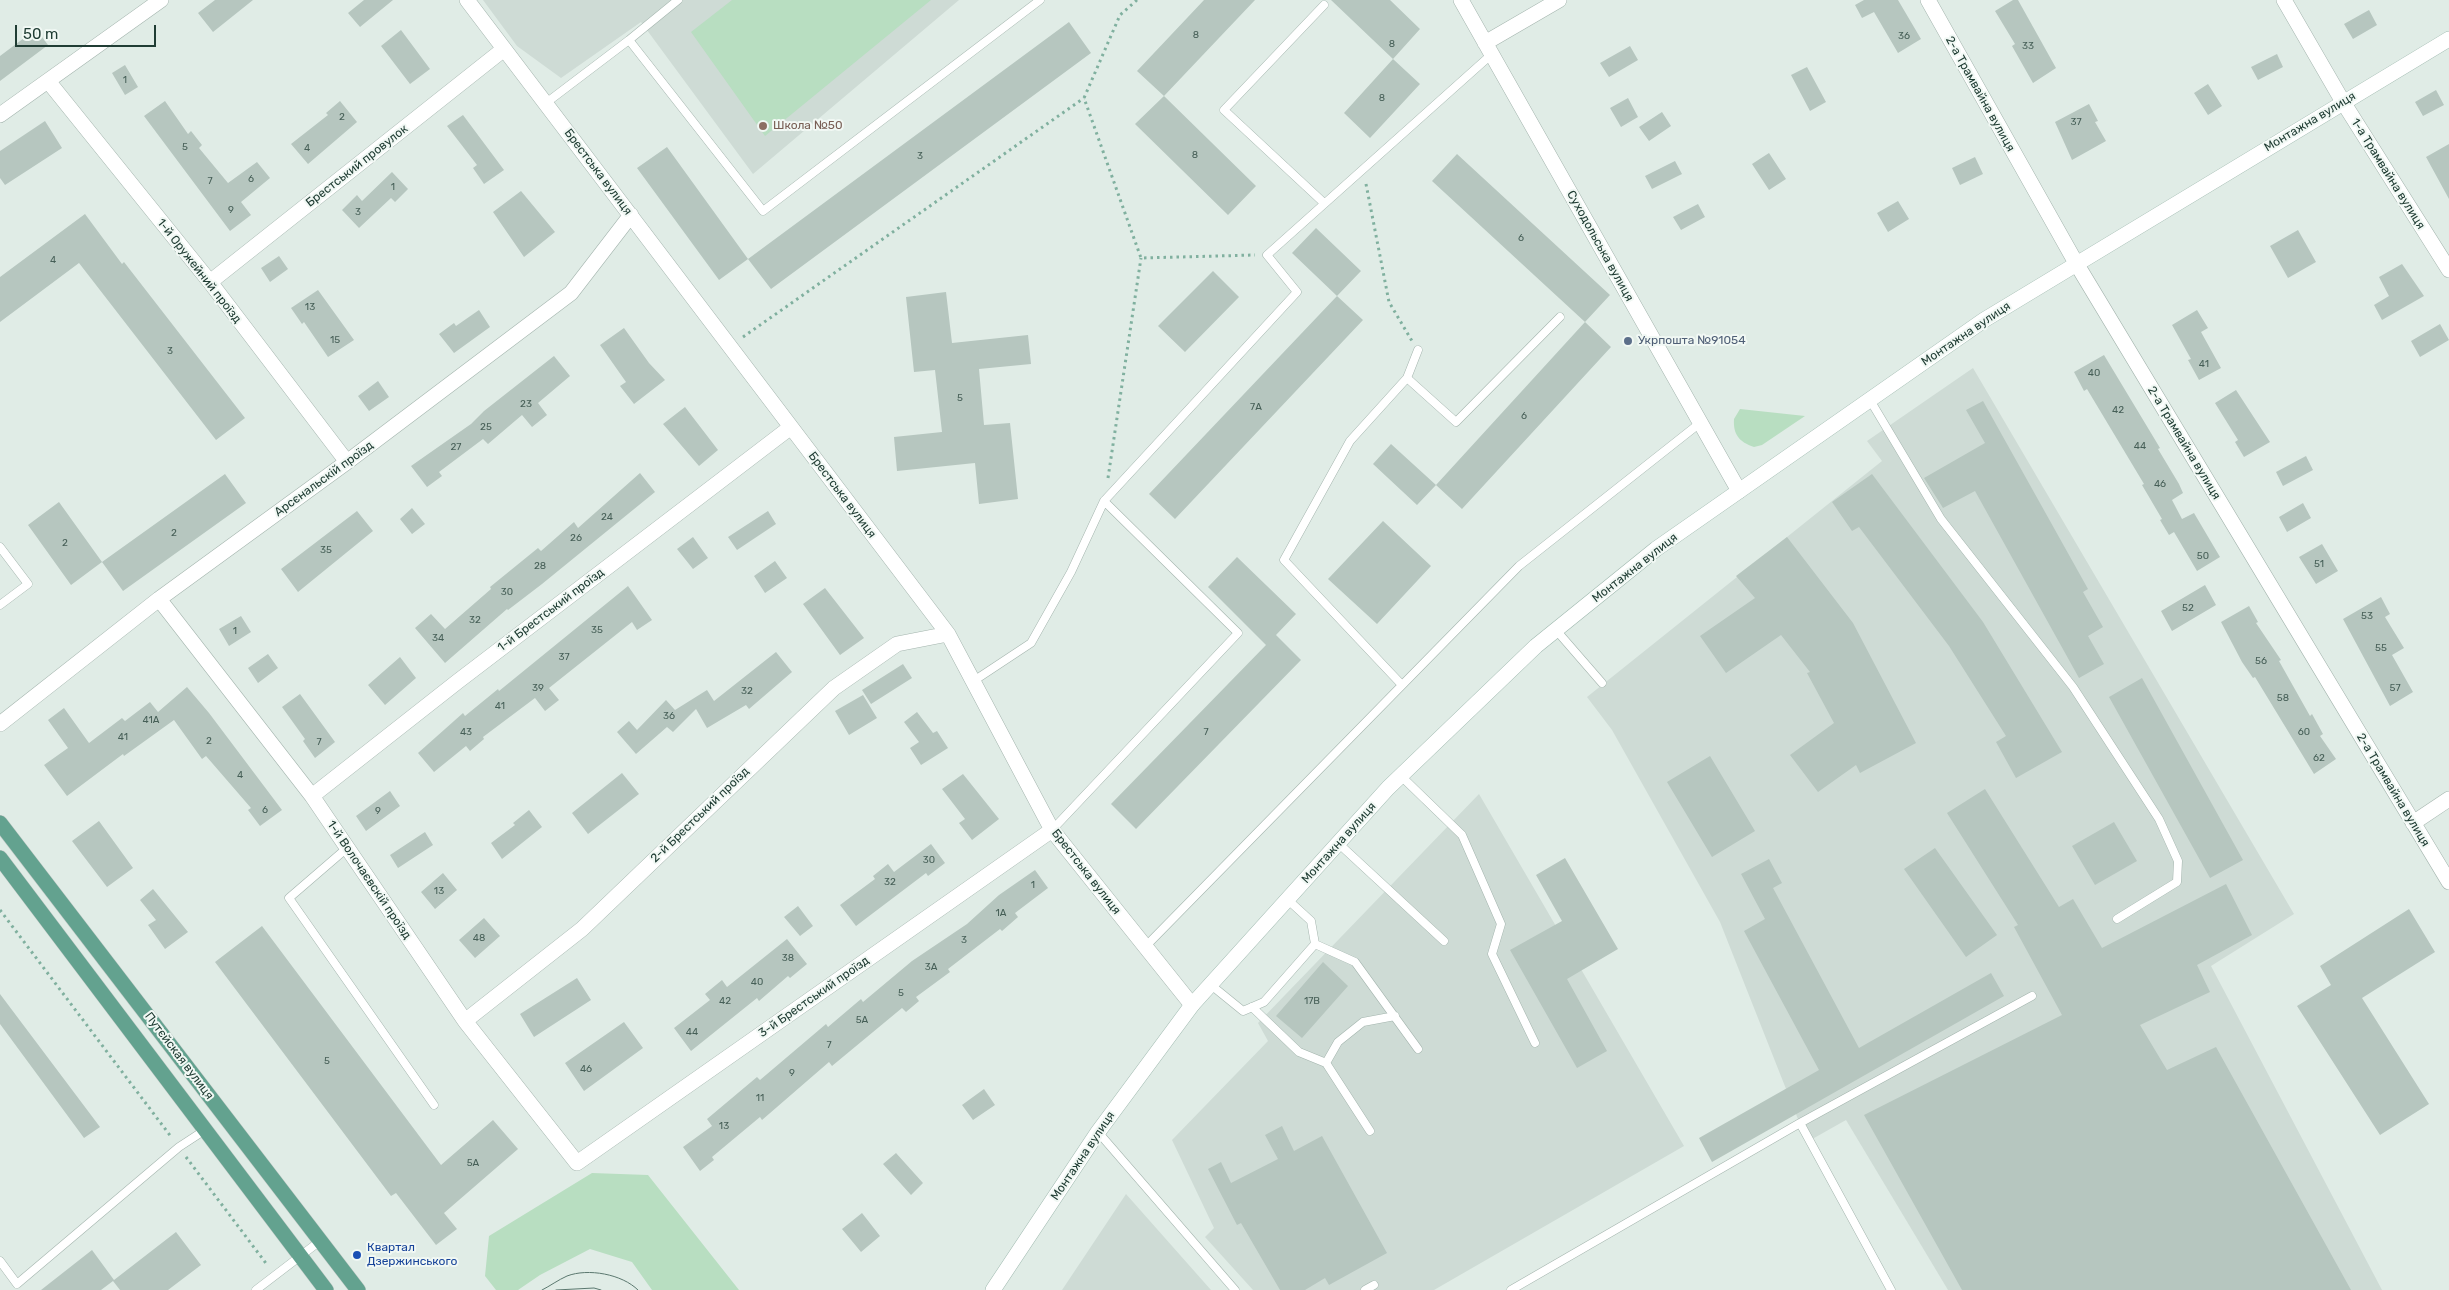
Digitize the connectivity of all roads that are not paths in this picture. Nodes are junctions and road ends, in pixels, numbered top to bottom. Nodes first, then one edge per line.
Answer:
1 (161, 0) edge
2 (467, 0) edge
3 (678, 0) edge
4 (1040, 0) edge
5 (1461, 0) edge
6 (1559, 0) edge
7 (1928, 0) edge
8 (2284, 0) edge
9 (1324, 5) dead end
10 (2449, 39) edge
11 (629, 40) junction
12 (1489, 48) junction
13 (504, 49) junction
14 (48, 81) junction
15 (2343, 102) junction
16 (546, 103) junction
17 (0, 115) edge
18 (1324, 204) junction
19 (631, 215) junction
20 (2076, 263) junction
21 (2449, 270) edge
22 (210, 282) junction
23 (1560, 317) dead end
24 (1418, 350) road end
25 (1407, 378) junction
26 (1870, 400) junction
27 (1700, 423) junction
28 (791, 427) junction
29 (347, 462) junction
30 (1739, 491) junction
31 (1104, 501) junction
32 (0, 547) edge
33 (159, 599) junction
34 (0, 605) edge
35 (1556, 630) junction
36 (948, 634) junction
37 (972, 682) junction
38 (1602, 683) dead end
39 (1402, 685) junction
40 (0, 724) edge
41 (1401, 776) junction
42 (312, 796) junction
43 (2449, 799) edge
44 (0, 823) edge
45 (2413, 823) junction
46 (1052, 830) junction
47 (1338, 843) junction
48 (347, 848) junction
49 (0, 858) edge
50 (2449, 882) edge
51 (1287, 899) junction
52 (2117, 919) dead end
53 (1444, 941) dead end
54 (1315, 944) junction
55 (1145, 947) junction
56 (1211, 985) junction
57 (2032, 996) dead end
58 (1192, 1005) junction
59 (1252, 1007) junction
60 (1395, 1016) junction
61 (465, 1021) junction
62 (1535, 1043) dead end
63 (1418, 1049) dead end
64 (1326, 1063) junction
65 (434, 1105) dead end
66 (1800, 1123) junction
67 (205, 1130) junction
68 (1370, 1131) dead end
69 (1098, 1132) junction
70 (577, 1164) joint
71 (320, 1241) junction
72 (301, 1256) junction
73 (0, 1262) edge
74 (17, 1284) junction
75 (1374, 1285) dead end
76 (10, 1290) edge
77 (256, 1290) edge
78 (326, 1290) edge
79 (358, 1290) edge
80 (993, 1290) edge
81 (1235, 1290) edge
82 (1365, 1290) edge
83 (1511, 1290) edge
84 (1891, 1290) edge

1 - 14 street
2 - 13 street, Брестська вулиця
3 - 11 lane
4 - 11 lane
5 - 12 street, Суходольська вулиця
6 - 12 street
7 - 20 street, 2-а Трамвайна вулиця
8 - 15 street, 1-а Трамвайна вулиця
9 - 18 lane
10 - 15 street, Монтажна вулиця
11 - 16 lane
12 - 18 lane
12 - 27 street, Суходольська вулиця
13 - 16 street, Брестська вулиця
13 - 22 street, Брестський провулок
14 - 17 street
14 - 22 street, 1-й Оружейний проїзд
15 - 20 street, Монтажна вулиця
15 - 21 street, 1-а Трамвайна вулиця
16 - 19 street, Брестська вулиця
18 - 31 lane
19 - 28 street, Брестська вулиця
19 - 29 street, Арсєнальскій проїзд
20 - 26 street, Монтажна вулиця
20 - 45 street, 2-а Трамвайна вулиця
22 - 29 street, 1-й Оружейний проїзд
23 - 25 lane
24 - 25 lane
25 - 39 lane
26 - 30 street, Монтажна вулиця
26 - 52 lane
27 - 30 street, Суходольська вулиця
27 - 39 lane
28 - 36 street, Брестська вулиця
28 - 42 street, 1-й Брестський проїзд
29 - 33 street, Арсєнальскій проїзд
30 - 35 street, Монтажна вулиця
31 - 37 lane
31 - 46 lane
32 - 34 lane
33 - 40 street, Арсєнальскій проїзд
33 - 42 street, 1-й Волочаєвскій проїзд
35 - 38 lane
35 - 41 street, Монтажна вулиця
36 - 37 street, Брестська вулиця
36 - 61 street, 2-й Брестський проїзд
37 - 46 street, Брестська вулиця
39 - 55 lane
41 - 47 street, Монтажна вулиця
41 - 62 lane
42 - 48 street, 1-й Волочаєвскій проїзд
43 - 45 street
44 - 71 main road, Путєйская вулиця
45 - 50 street, 2-а Трамвайна вулиця
46 - 55 street, Брестська вулиця
46 - 70 street, 3-й Брестський проїзд
47 - 51 street, Монтажна вулиця
47 - 53 lane
48 - 61 street, 1-й Волочаєвскій проїзд
48 - 65 lane
49 - 67 main road, Путєйская вулиця
51 - 54 lane
51 - 56 street, Монтажна вулиця
54 - 59 lane
54 - 60 lane
55 - 58 street, Брестська вулиця
56 - 58 street, Монтажна вулиця
56 - 59 lane
57 - 66 lane
58 - 69 street, Монтажна вулиця
59 - 64 lane
60 - 63 lane
60 - 64 lane
61 - 70 street, 1-й Волочаєвскій проїзд
64 - 68 lane
66 - 83 lane
66 - 84 lane
67 - 72 main road, Путєйская вулиця
67 - 74 lane
69 - 80 street, Монтажна вулиця
69 - 81 lane
71 - 72 lane
71 - 79 main road, Путєйская вулиця
72 - 77 lane
72 - 78 main road, Путєйская вулиця
73 - 74 lane
74 - 76 lane
75 - 82 lane

